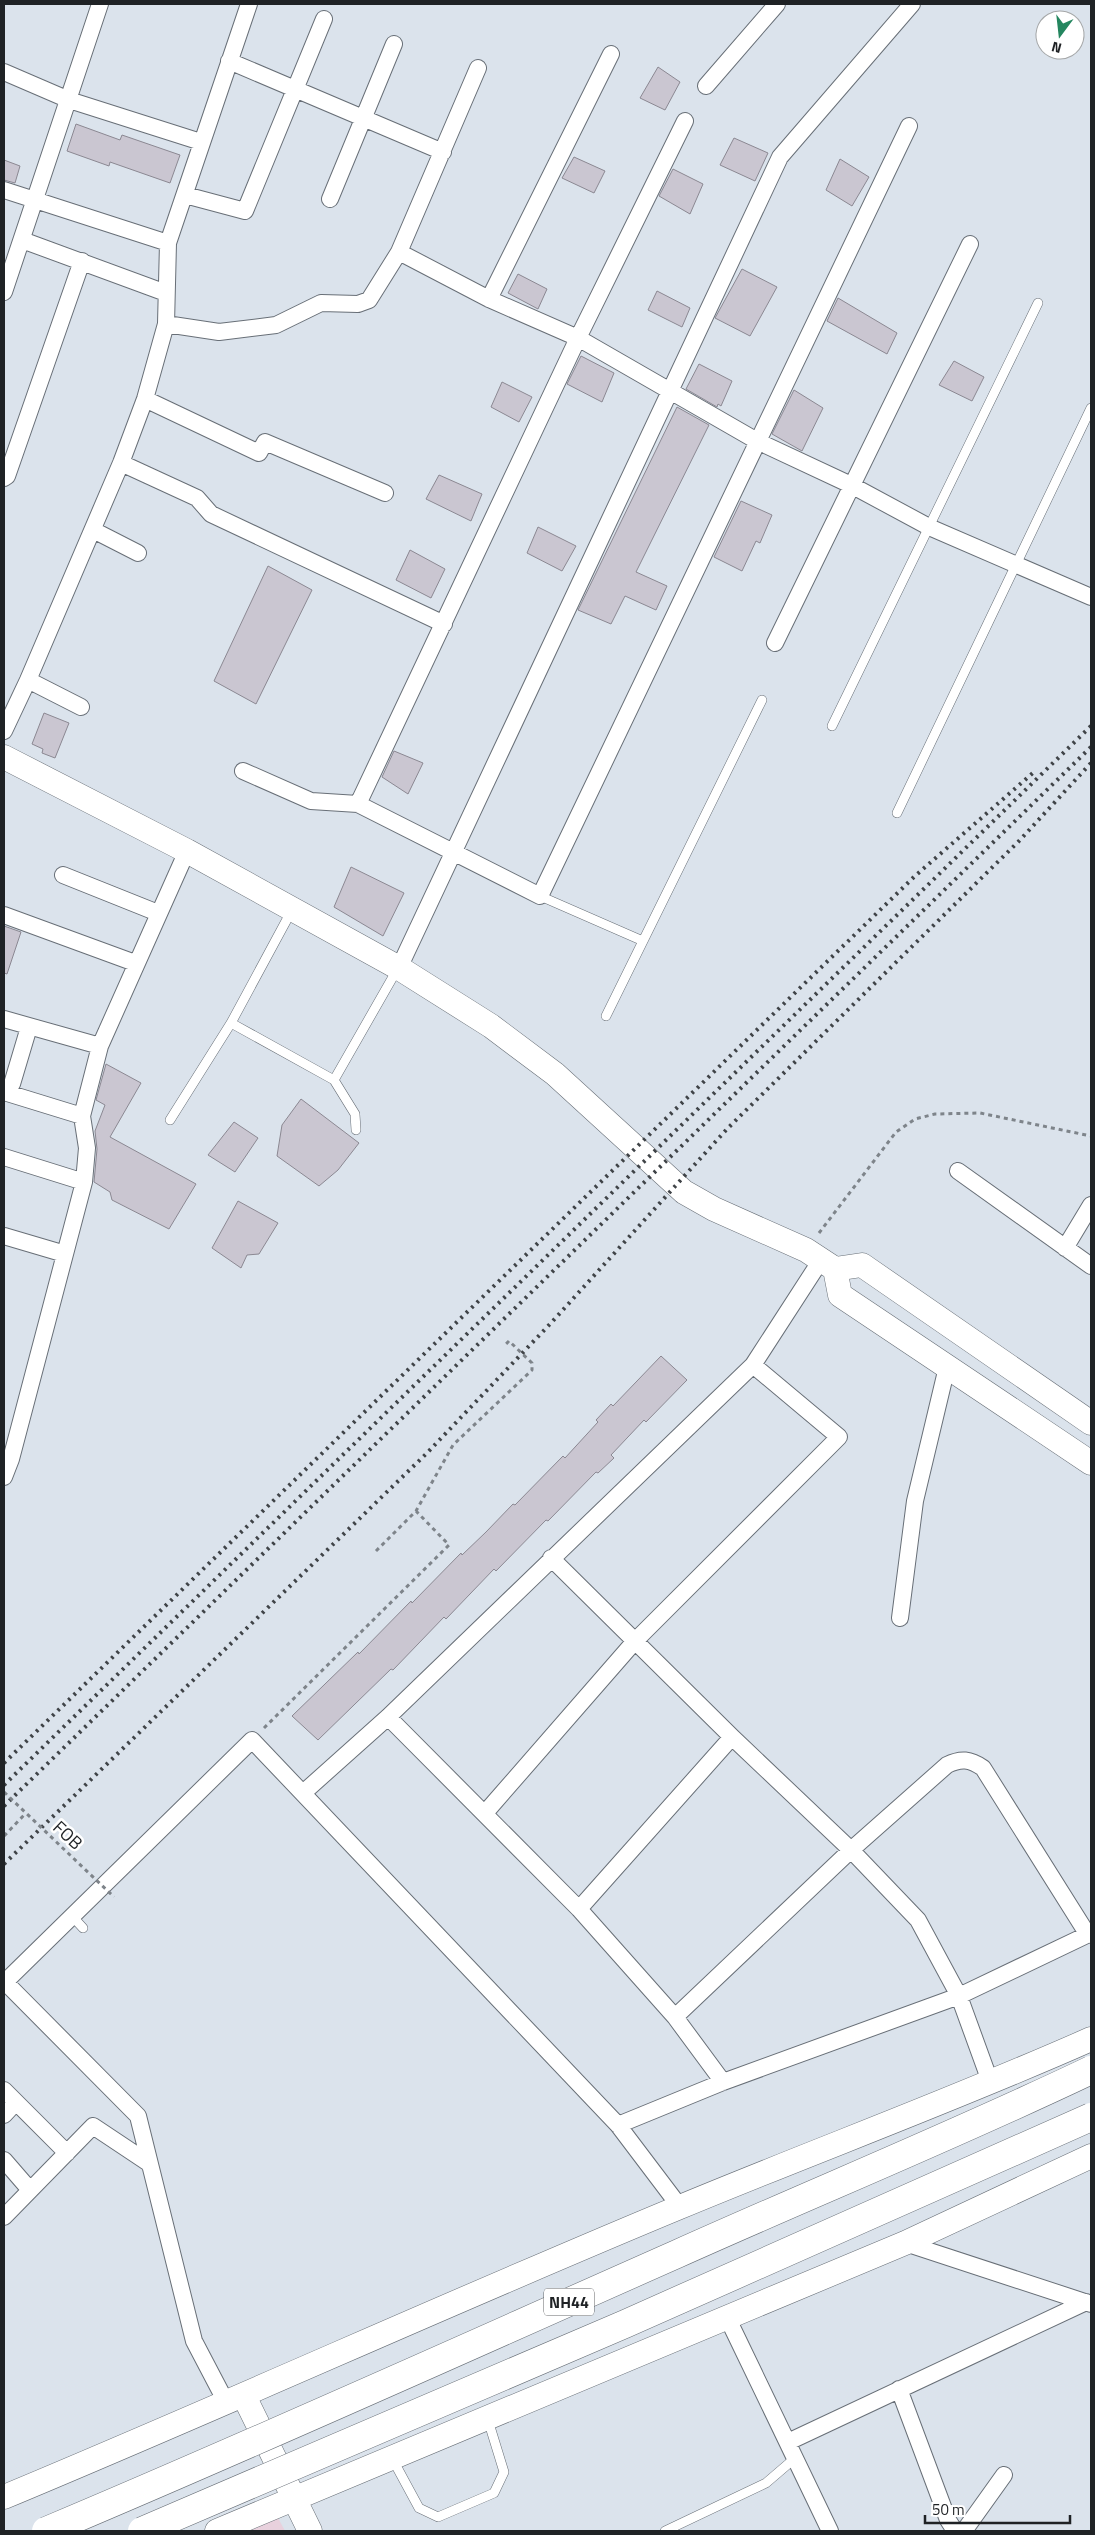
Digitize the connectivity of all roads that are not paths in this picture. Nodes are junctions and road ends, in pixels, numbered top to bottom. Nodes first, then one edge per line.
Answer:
1 (100, 4) edge
2 (249, 4) edge
3 (777, 4) edge
4 (912, 4) edge
5 (324, 19) dead end
6 (394, 44) dead end
7 (610, 54) dead end
8 (229, 61) junction
9 (478, 68) dead end
10 (4, 72) edge
11 (706, 86) dead end
12 (296, 89) junction
13 (69, 100) junction
14 (363, 116) junction
15 (686, 121) dead end
16 (909, 126) dead end
17 (201, 142) junction
18 (443, 152) junction
19 (4, 190) edge
20 (185, 195) junction
21 (330, 199) dead end
22 (36, 200) junction
23 (22, 240) junction
24 (168, 243) junction
25 (970, 244) dead end
26 (399, 252) junction
27 (82, 261) junction
28 (4, 292) edge
29 (166, 293) junction
30 (489, 299) junction
31 (1038, 303) dead end
32 (166, 324) junction
33 (578, 338) junction
34 (669, 391) junction
35 (146, 399) junction
36 (1091, 408) edge
37 (757, 440) junction
38 (122, 463) junction
39 (4, 478) edge
40 (851, 485) junction
41 (385, 493) dead end
42 (929, 527) junction
43 (93, 530) junction
44 (138, 553) dead end
45 (1017, 565) junction
46 (1091, 597) edge
47 (444, 624) junction
48 (775, 643) dead end
49 (28, 680) junction
50 (762, 700) dead end
51 (81, 707) dead end
52 (832, 726) dead end
53 (4, 731) edge
54 (4, 757) edge
55 (242, 771) dead end
56 (358, 804) junction
57 (897, 813) dead end
58 (187, 851) junction
59 (451, 853) junction
60 (62, 875) dead end
61 (540, 896) junction
62 (293, 909) junction
63 (158, 913) junction
64 (4, 915) edge
65 (643, 942) junction
66 (135, 963) junction
67 (399, 968) junction
68 (606, 1016) dead end
69 (4, 1019) edge
70 (231, 1023) junction
71 (29, 1027) junction
72 (100, 1046) junction
73 (334, 1080) junction
74 (8, 1088) edge
75 (82, 1116) junction
76 (170, 1120) dead end
77 (356, 1130) dead end
78 (4, 1156) edge
79 (958, 1171) dead end
80 (84, 1182) junction
81 (1091, 1205) edge
82 (4, 1236) edge
83 (1065, 1248) junction
84 (65, 1254) junction
85 (821, 1260) junction
86 (1091, 1266) edge
87 (753, 1365) junction
88 (947, 1367) junction
89 (1091, 1424) edge
90 (7, 1457) edge
91 (1091, 1463) edge
92 (4, 1478) edge
93 (551, 1558) junction
94 (900, 1618) dead end
95 (635, 1641) junction
96 (388, 1717) junction
97 (732, 1738) junction
98 (303, 1793) junction
99 (485, 1813) junction
100 (851, 1850) junction
101 (579, 1909) junction
102 (1090, 1934) edge
103 (959, 1996) junction
104 (675, 2017) junction
105 (1091, 2039) edge
106 (1091, 2070) edge
107 (723, 2082) junction
108 (991, 2084) junction
109 (4, 2090) edge
110 (16, 2102) junction
111 (4, 2115) edge
112 (1091, 2117) edge
113 (618, 2125) junction
114 (66, 2153) junction
115 (1091, 2156) edge
116 (4, 2160) edge
117 (150, 2164) junction
118 (30, 2190) junction
119 (680, 2207) junction
120 (4, 2217) edge
121 (905, 2243) junction
122 (1089, 2303) edge
123 (728, 2319) junction
124 (899, 2389) junction
125 (235, 2400) junction
126 (488, 2417) junction
127 (788, 2442) junction
128 (391, 2457) junction
129 (794, 2459) junction
130 (1004, 2475) dead end
131 (4, 2497) edge
132 (294, 2497) junction
133 (46, 2531) edge
134 (142, 2531) edge
135 (217, 2531) edge
136 (310, 2531) edge
137 (665, 2531) edge
138 (830, 2531) edge
139 (955, 2531) edge
140 (964, 2531) edge

1 - 13 street
2 - 8 street
3 - 11 street
4 - 34 street
5 - 12 street
6 - 14 street
7 - 30 street
8 - 12 street
8 - 17 street
9 - 18 street
10 - 13 street
12 - 14 street
12 - 20 street
13 - 17 street
13 - 22 street
14 - 18 street
14 - 21 street
15 - 33 street
16 - 37 street
17 - 20 street
18 - 26 street
19 - 22 street
20 - 24 street
22 - 23 street
22 - 24 street
23 - 27 street
23 - 28 street
24 - 29 street
25 - 40 street
26 - 30 street
26 - 32 street
27 - 29 street
27 - 39 street
29 - 32 street
30 - 33 street
31 - 42 lane
32 - 35 street
33 - 34 street
33 - 47 street
34 - 37 street
34 - 59 street
35 - 38 street
35 - 41 street
36 - 45 lane
37 - 40 street
37 - 61 street
38 - 43 street
38 - 47 street
40 - 42 street
40 - 48 street
42 - 45 street
42 - 52 lane
43 - 44 street
43 - 49 street
45 - 46 street
45 - 57 lane
47 - 56 street
49 - 51 street
49 - 53 street
50 - 65 lane
54 - 58 main road
55 - 56 street
56 - 59 street
58 - 62 main road
58 - 63 street
59 - 61 street
59 - 67 street
60 - 63 street
61 - 65 lane
62 - 67 main road
62 - 70 lane
63 - 66 street
64 - 66 street
65 - 68 lane
66 - 72 street
67 - 73 lane
67 - 85 main road
69 - 71 street
70 - 73 lane
70 - 76 lane
71 - 72 street
71 - 74 street
72 - 75 street
73 - 77 lane
74 - 75 street
75 - 80 street
78 - 80 street
79 - 83 street
80 - 84 street
81 - 83 street
82 - 84 street
83 - 86 street
84 - 90 street
85 - 87 street
85 - 88 main road
85 - 89 main road
87 - 93 street
87 - 95 street
88 - 91 main road
88 - 94 street
90 - 92 street
93 - 95 street
93 - 96 street
95 - 97 street
95 - 99 street
96 - 98 street
96 - 99 street
97 - 100 street
97 - 101 street
98 - 113 street
98 - 117 street
99 - 101 street
100 - 102 street
100 - 103 street
100 - 104 street
101 - 104 street
102 - 103 street
103 - 107 street
103 - 108 street
104 - 107 street
105 - 108 main road
106 - 133 highway, NH44, bridge
107 - 113 street
108 - 119 main road
109 - 110 street
110 - 111 street
110 - 114 street
112 - 134 highway, NH44, bridge
113 - 119 street
114 - 117 street
114 - 118 street
115 - 121 main road
116 - 118 street
117 - 125 street
118 - 120 street
119 - 125 main road
121 - 122 street
121 - 123 main road
122 - 124 street
123 - 126 main road
123 - 127 street
124 - 127 street
124 - 139 street
125 - 131 main road
125 - 132 main road
126 - 128 main road
126 - 128 lane
127 - 129 street
128 - 132 main road
129 - 137 lane
129 - 138 street
130 - 140 street
132 - 135 main road
132 - 136 main road

